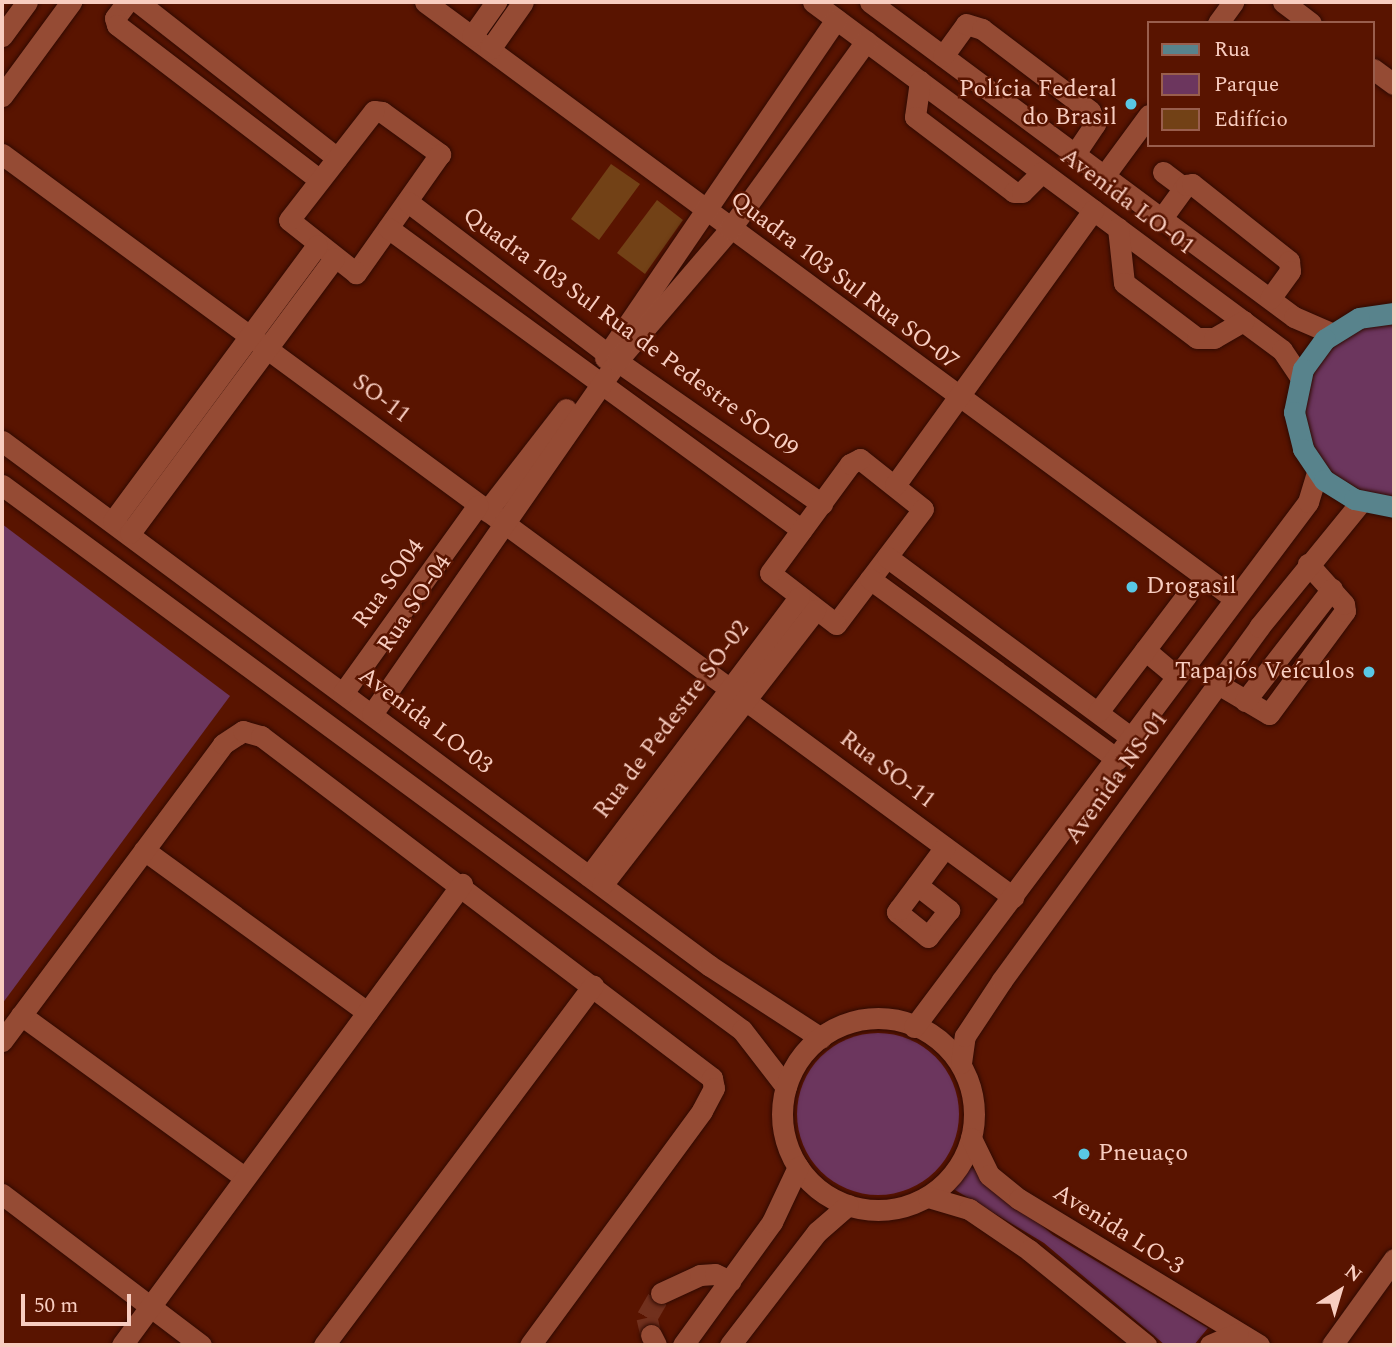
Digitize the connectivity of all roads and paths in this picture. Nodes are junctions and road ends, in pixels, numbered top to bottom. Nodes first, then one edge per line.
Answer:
1 (27, 2) edge
2 (71, 2) edge
3 (127, 2) edge
4 (138, 2) edge
5 (425, 2) edge
6 (496, 2) edge
7 (523, 2) edge
8 (813, 2) edge
9 (1234, 2) edge
10 (1250, 2) edge
11 (1283, 2) edge
12 (882, 5) edge
13 (836, 19) junction
14 (1220, 21) edge
15 (1236, 21) edge
16 (1308, 21) edge
17 (2, 36) edge
18 (472, 36) junction
19 (866, 41) junction
20 (490, 49) junction
21 (943, 56) junction
22 (1375, 70) edge
23 (920, 81) junction
24 (1394, 84) edge
25 (2, 96) edge
26 (1148, 117) edge
27 (1148, 139) edge
28 (2, 154) edge
29 (1075, 154) junction
30 (337, 158) junction
31 (1042, 172) junction
32 (1163, 172) dead end
33 (320, 180) junction
34 (1110, 180) junction
35 (1184, 188) junction
36 (408, 202) junction
37 (1088, 206) junction
38 (703, 209) junction
39 (1162, 218) junction
40 (388, 228) junction
41 (1118, 228) junction
42 (730, 229) junction
43 (317, 245) junction
44 (334, 258) junction
45 (1270, 299) junction
46 (1394, 313) edge
47 (1242, 321) junction
48 (1331, 333) junction
49 (250, 334) junction
50 (268, 347) junction
51 (612, 358) junction
52 (1300, 377) junction
53 (597, 379) junction
54 (954, 395) junction
55 (2, 441) edge
56 (1317, 472) junction
57 (889, 481) junction
58 (2, 485) edge
59 (1361, 502) junction
60 (822, 504) junction
61 (1394, 507) edge
62 (489, 513) junction
63 (122, 527) junction
64 (802, 530) junction
65 (887, 557) junction
66 (1308, 564) junction
67 (870, 579) junction
68 (1186, 596) dead end
69 (1235, 599) junction
70 (807, 603) junction
71 (1144, 650) junction
72 (1176, 676) junction
73 (1218, 684) junction
74 (737, 692) junction
75 (343, 693) junction
76 (1098, 712) junction
77 (372, 714) junction
78 (1132, 738) junction
79 (1117, 759) junction
80 (945, 847) junction
81 (145, 850) junction
82 (596, 881) junction
83 (462, 884) junction
84 (917, 885) dead end
85 (1013, 897) junction
86 (593, 985) junction
87 (368, 1012) junction
88 (21, 1015) junction
89 (914, 1027) junction
90 (821, 1038) junction
91 (2, 1041) edge
92 (961, 1063) junction
93 (786, 1087) junction
94 (971, 1138) junction
95 (798, 1167) junction
96 (244, 1177) junction
97 (2, 1194) edge
98 (928, 1197) junction
99 (848, 1205) junction
100 (1394, 1259) edge
101 (730, 1281) junction
102 (661, 1293) tunnel mouth
103 (149, 1307) junction
104 (1238, 1333) junction
105 (124, 1344) edge
106 (201, 1345) edge
107 (324, 1345) edge
108 (530, 1345) edge
109 (683, 1345) edge
110 (730, 1345) edge
111 (1146, 1345) edge
112 (1210, 1345) edge
113 (1258, 1345) edge
114 (1332, 1345) edge

1 - 17 street
2 - 25 street
3 - 33 street
4 - 30 street
5 - 18 street, Quadra 103 Sul Rua SO-07
6 - 18 street
7 - 20 street
8 - 13 street, Avenida LO-01
9 - 14 street
10 - 15 street
11 - 16 street
12 - 21 street, Avenida LO-01
13 - 19 street, Avenida LO-01
13 - 38 street
18 - 20 street, Quadra 103 Sul Rua SO-07
19 - 23 street, Avenida LO-01
19 - 42 street
20 - 38 street, Quadra 103 Sul Rua SO-07
21 - 29 street, Avenida LO-01
21 - 29 street
22 - 24 street
23 - 31 street, Avenida LO-01
23 - 31 street
26 - 34 street
27 - 34 street
28 - 49 street, SO-11
29 - 34 street, Avenida LO-01
30 - 33 street
30 - 36 street
31 - 37 street, Avenida LO-01
32 - 35 street
33 - 43 street
34 - 39 street, Avenida LO-01
35 - 39 street
35 - 45 street
36 - 40 street
36 - 51 street, Quadra 103 Sul Rua de Pedestre SO-09
37 - 41 street, Avenida LO-01
37 - 54 street
38 - 42 street, Quadra 103 Sul Rua SO-07
38 - 51 street
39 - 45 street, Avenida LO-01
40 - 44 street
40 - 53 street
41 - 47 street, Avenida LO-01
41 - 47 street
42 - 51 street
42 - 54 street, Quadra 103 Sul Rua SO-07
43 - 44 street
43 - 49 street
44 - 50 street
45 - 48 street, Avenida LO-01
46 - 48 main road
47 - 52 street, Avenida LO-01
48 - 52 main road
49 - 50 street, SO-11
49 - 63 street
50 - 62 street, SO-11
50 - 63 street
51 - 53 street
51 - 60 street, Quadra 103 Sul Rua de Pedestre SO-09
52 - 56 main road
53 - 62 street
53 - 64 street
54 - 57 street
54 - 69 street, Quadra 103 Sul Rua SO-07
55 - 63 street, Avenida LO-03
56 - 59 main road
56 - 69 street, Avenida NS-01
57 - 60 street
57 - 65 street
58 - 93 street
59 - 61 main road
59 - 66 street, Avenida NS-01
60 - 64 street
62 - 74 street, SO-11
62 - 75 street, Rua SO04
62 - 77 street, Rua SO-04
63 - 75 street, Avenida LO-03
64 - 70 street
65 - 67 street
65 - 76 street
66 - 73 street, Avenida NS-01
66 - 73 street
67 - 70 street
67 - 79 street
68 - 71 street
69 - 72 street, Avenida NS-01
70 - 74 street, Rua de Pedestre SO-02
71 - 72 street
71 - 76 street
72 - 78 street, Avenida NS-01
73 - 92 street, Avenida NS-01
74 - 80 street, Rua SO-11
74 - 82 street, Rua de Pedestre SO-02
75 - 77 street, Avenida LO-03
76 - 78 street
77 - 82 street, Avenida LO-03
78 - 79 street, Avenida NS-01
79 - 85 street, Avenida NS-01
80 - 84 street
80 - 85 street, Rua SO-11
81 - 83 street
81 - 87 street
81 - 88 street
82 - 90 street, Avenida LO-03
83 - 86 street
83 - 87 street
85 - 89 street, Avenida NS-01
86 - 107 street
86 - 108 street
87 - 96 street
88 - 91 street
88 - 96 street
89 - 90 street
89 - 92 street
90 - 93 street
92 - 94 street
93 - 95 street
94 - 98 street
94 - 104 street, Avenida LO-3
95 - 99 street
95 - 101 street
96 - 103 street
97 - 103 street
98 - 99 street
98 - 111 street
99 - 110 street
100 - 114 street
101 - 102 street
101 - 109 street
103 - 105 street
103 - 106 street
104 - 112 street
104 - 113 street, Avenida LO-3

